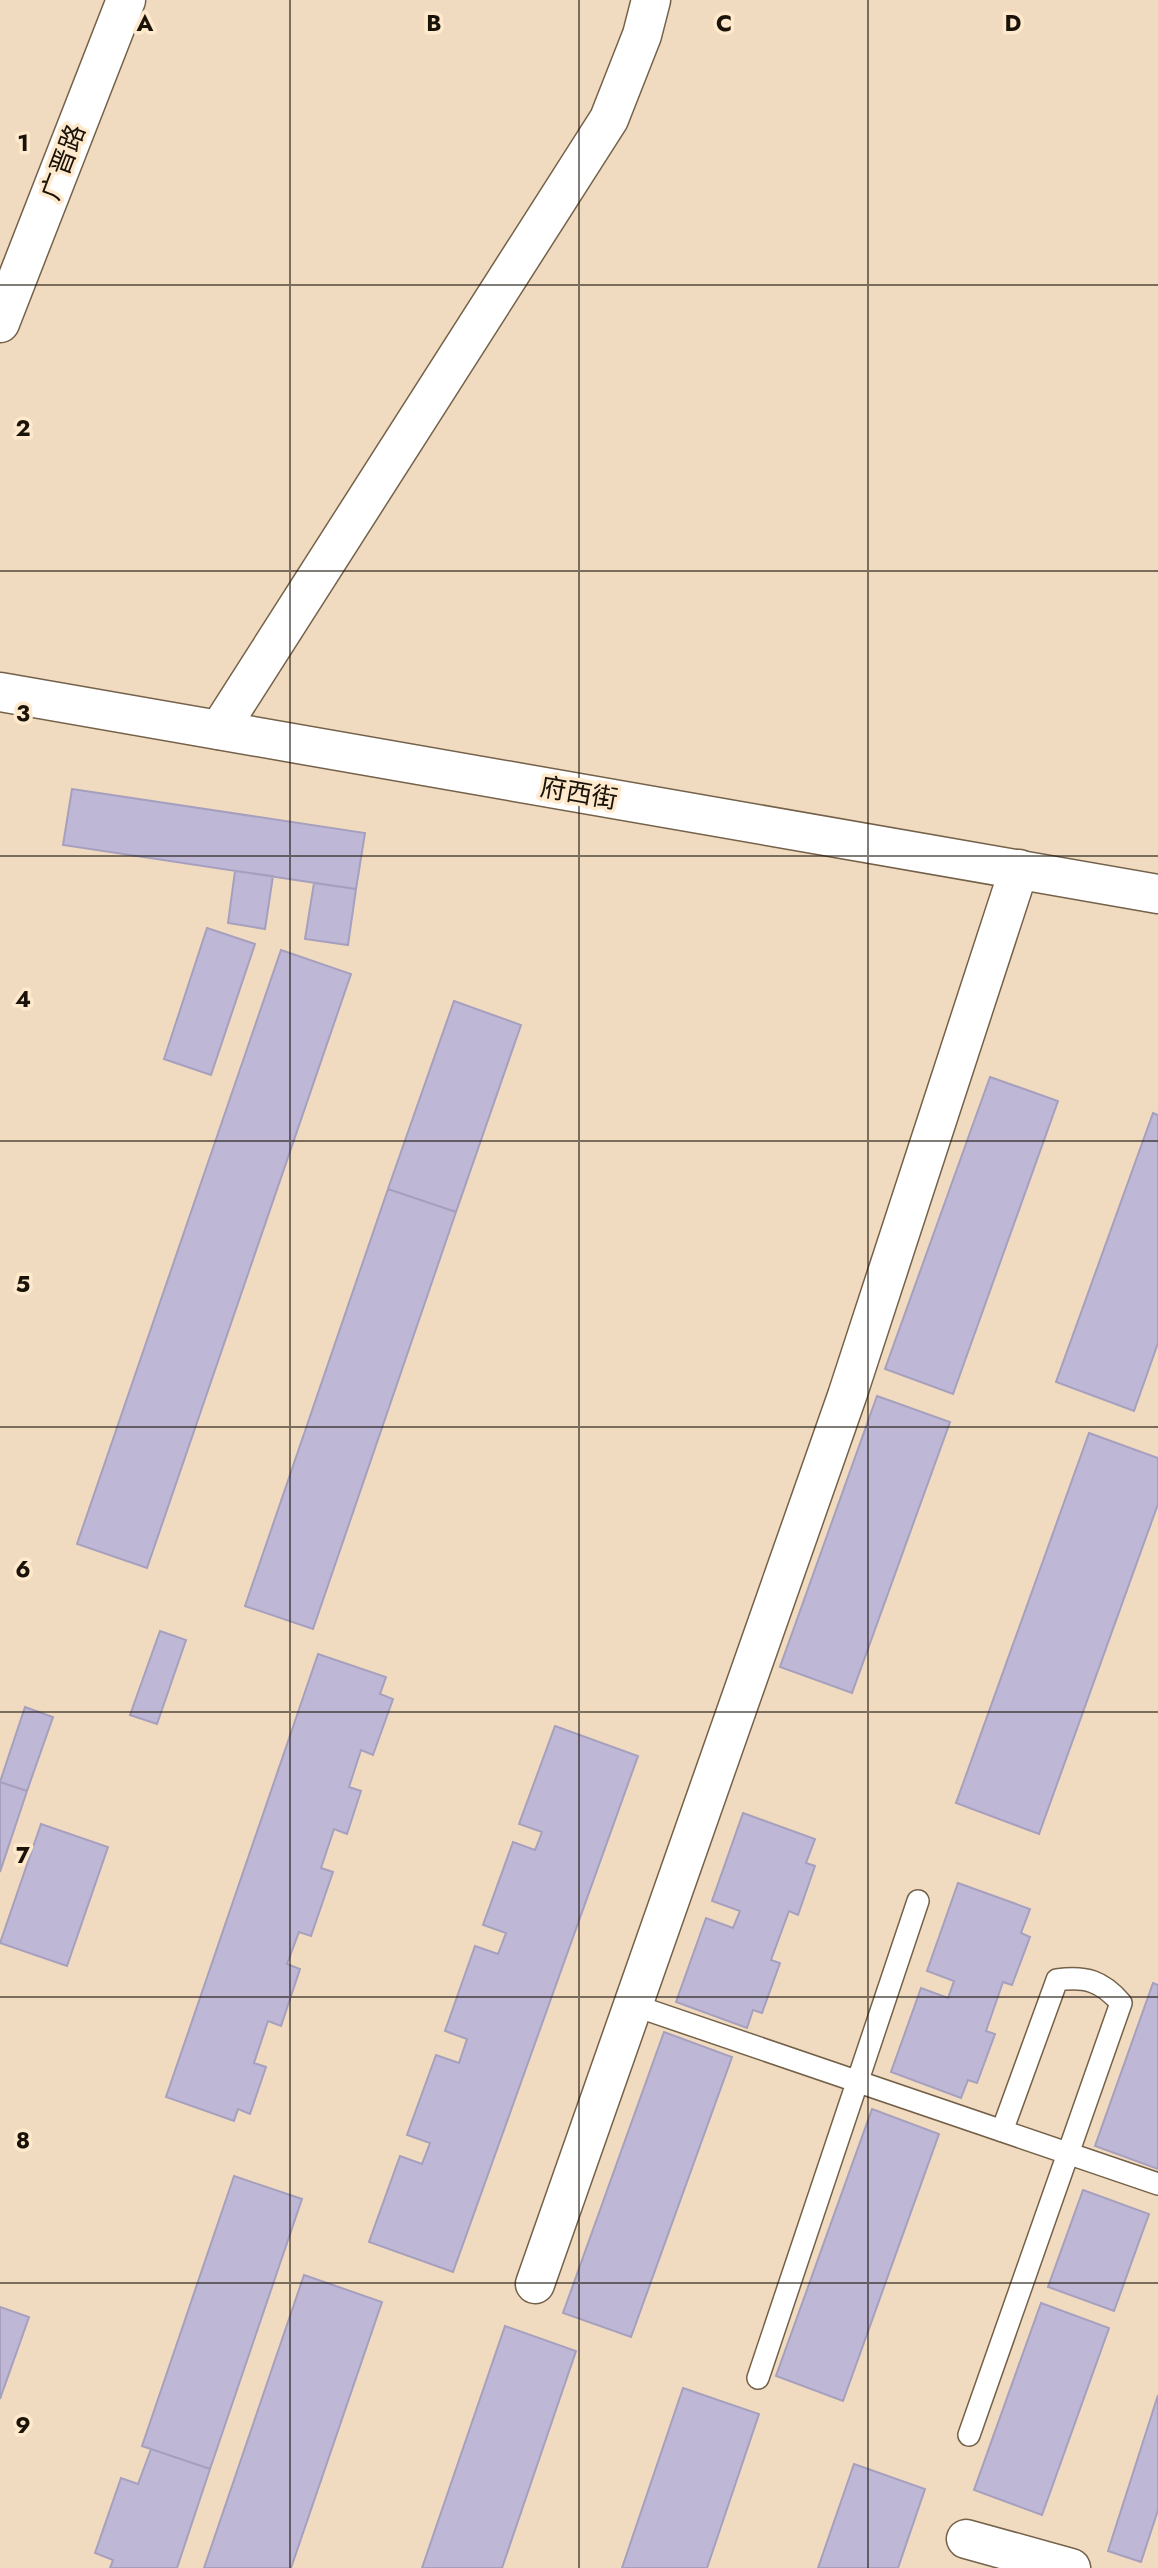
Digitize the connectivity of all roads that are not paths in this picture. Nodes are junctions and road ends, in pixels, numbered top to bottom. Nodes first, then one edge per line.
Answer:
1 (126, 0) edge
2 (652, 0) edge
3 (0, 323) edge
4 (0, 692) edge
5 (219, 730) junction
6 (1019, 869) junction
7 (1158, 894) edge
8 (918, 1901) dead end
9 (633, 2005) junction
10 (857, 2082) junction
11 (1002, 2131) junction
12 (1068, 2154) junction
13 (1158, 2184) edge
14 (535, 2284) dead end
15 (758, 2378) dead end
16 (969, 2435) dead end
17 (966, 2539) dead end
18 (1071, 2568) edge

1 - 3 street, 广晋路
2 - 5 street
4 - 5 street, 府西街
5 - 6 street, 府西街
6 - 7 street, 府西街
6 - 9 street
8 - 10 lane
9 - 10 lane
9 - 14 street
10 - 11 lane
10 - 15 lane
11 - 12 lane
11 - 12 lane
12 - 13 lane
12 - 16 lane
17 - 18 street

